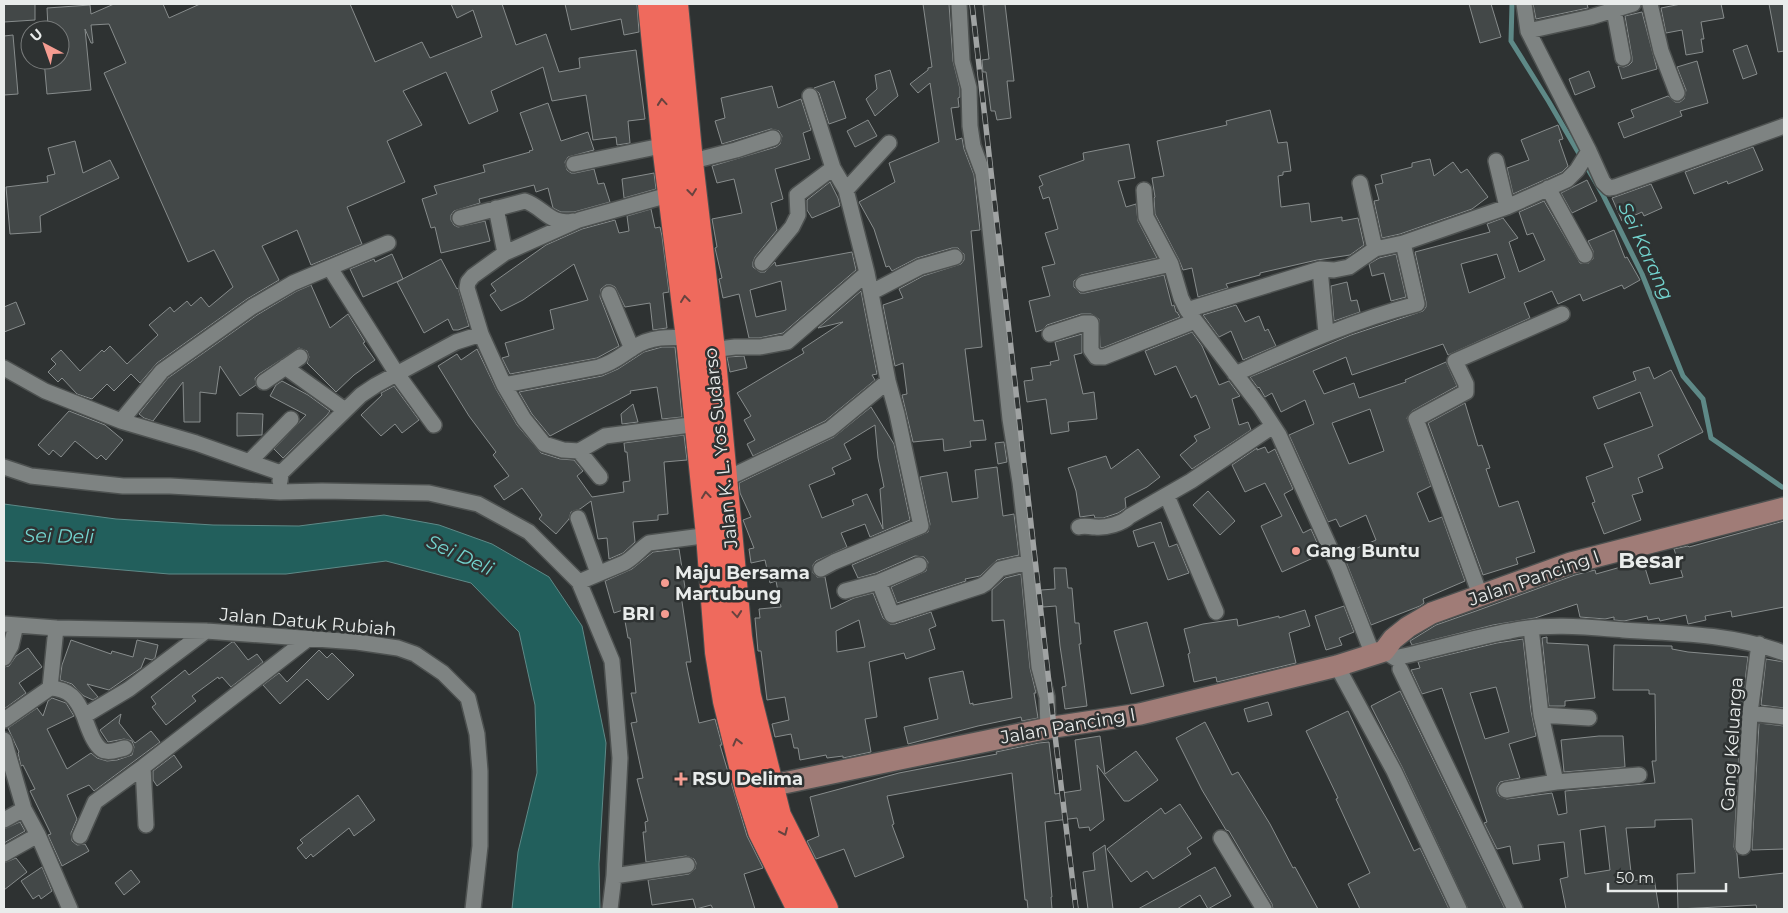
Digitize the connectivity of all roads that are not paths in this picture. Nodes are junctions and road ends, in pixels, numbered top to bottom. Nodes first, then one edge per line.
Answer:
1 (652, 4) edge
2 (674, 4) edge
3 (959, 4) edge
4 (1524, 4) edge
5 (1633, 4) edge
6 (1650, 4) edge
7 (1591, 10) edge
8 (1614, 10) junction
9 (1528, 31) junction
10 (1623, 58) dead end
11 (1677, 93) dead end
12 (810, 96) dead end
13 (1784, 126) edge
14 (773, 138) dead end
15 (889, 143) dead end
16 (666, 145) junction
17 (1588, 152) junction
18 (1496, 161) dead end
19 (689, 162) junction
20 (574, 164) dead end
21 (833, 168) junction
22 (1360, 183) dead end
23 (1548, 188) junction
24 (846, 190) junction
25 (1144, 190) dead end
26 (672, 194) junction
27 (1507, 207) junction
28 (496, 208) junction
29 (460, 218) dead end
30 (579, 220) junction
31 (1403, 242) junction
32 (388, 243) dead end
33 (1375, 249) junction
34 (506, 253) junction
35 (1585, 255) dead end
36 (955, 257) dead end
37 (762, 263) dead end
38 (1171, 264) junction
39 (330, 268) junction
40 (1320, 269) junction
41 (867, 273) junction
42 (1083, 284) dead end
43 (872, 292) junction
44 (609, 294) dead end
45 (1562, 314) dead end
46 (1191, 315) junction
47 (1326, 333) junction
48 (481, 334) junction
49 (1050, 334) dead end
50 (700, 344) junction
51 (632, 349) junction
52 (300, 356) dead end
53 (285, 367) junction
54 (4, 368) edge
55 (397, 374) junction
56 (1236, 374) junction
57 (888, 381) junction
58 (264, 382) dead end
59 (504, 384) junction
60 (345, 410) junction
61 (291, 419) dead end
62 (121, 421) junction
63 (698, 424) junction
64 (434, 425) dead end
65 (1273, 426) junction
66 (579, 451) junction
67 (250, 461) junction
68 (4, 467) edge
69 (281, 473) junction
70 (600, 478) dead end
71 (724, 480) junction
72 (280, 492) junction
73 (1167, 496) junction
74 (1784, 508) edge
75 (578, 518) dead end
76 (1079, 526) dead end
77 (717, 544) junction
78 (1029, 562) junction
79 (918, 564) dead end
80 (821, 569) dead end
81 (598, 573) junction
82 (579, 582) junction
83 (879, 582) junction
84 (845, 591) dead end
85 (1480, 595) junction
86 (1216, 612) dead end
87 (10, 624) edge
88 (56, 628) junction
89 (1531, 628) junction
90 (206, 631) junction
91 (308, 638) junction
92 (1759, 644) junction
93 (1378, 653) junction
94 (1784, 653) edge
95 (4, 658) edge
96 (1337, 666) junction
97 (1400, 668) dead end
98 (50, 688) junction
99 (1750, 713) junction
100 (1542, 715) junction
101 (84, 716) junction
102 (1589, 718) dead end
103 (1784, 718) edge
104 (4, 720) edge
105 (1048, 728) junction
106 (4, 740) edge
107 (126, 748) dead end
108 (143, 767) junction
109 (1639, 774) dead end
110 (1556, 782) junction
111 (759, 788) junction
112 (1506, 790) dead end
113 (24, 809) junction
114 (4, 820) edge
115 (146, 825) dead end
116 (38, 835) junction
117 (80, 836) dead end
118 (1221, 838) dead end
119 (1744, 847) dead end
120 (4, 854) edge
121 (687, 865) dead end
122 (614, 876) junction
123 (70, 909) edge
124 (473, 909) edge
125 (610, 909) edge
126 (801, 909) edge
127 (824, 909) edge
128 (1264, 909) edge
129 (1459, 909) edge
130 (1515, 909) edge

16 -> 1 highway, Jalan K. L. Yos Sudarso
2 - 19 highway, Jalan K. L. Yos Sudarso
3 - 78 street
4 - 9 street
5 - 8 street
6 - 11 street
7 - 8 street
7 - 9 street
8 - 10 street
9 - 17 street
12 - 21 street
13 - 17 street
14 - 19 street
15 - 24 street
16 - 20 street
16 - 26 highway, Jalan K. L. Yos Sudarso
17 - 23 street
18 - 27 street
19 -> 50 highway, Jalan K. L. Yos Sudarso
21 - 24 street
21 - 37 street
22 - 33 street
23 - 27 street
23 - 35 street
24 - 41 street
25 - 38 street
26 - 30 street
50 -> 26 highway, Jalan K. L. Yos Sudarso
27 - 31 street
28 - 29 street
28 - 30 street
28 - 34 street
30 - 34 street
31 - 33 street
31 - 47 street
32 - 39 street
33 - 40 street
34 - 48 street
36 - 43 street
38 - 42 street
38 - 46 street
39 - 55 street
39 - 62 street
40 - 46 street
40 - 47 street
41 - 43 street
41 - 50 street
43 - 57 street
44 - 51 street
45 - 85 street
46 - 49 street
46 - 56 street
47 - 56 street
48 - 55 street
48 - 59 street
50 - 51 street
50 - 63 highway, Jalan K. L. Yos Sudarso
50 - 71 highway, Jalan K. L. Yos Sudarso
51 - 59 street
52 - 53 street
53 - 58 street
53 - 60 street
54 - 62 street
55 - 60 street
55 - 64 street
56 - 65 street
57 - 71 street
57 - 80 street
59 - 66 street
60 - 69 street
61 - 67 street
62 - 67 street
63 - 66 street
77 -> 63 highway, Jalan K. L. Yos Sudarso
65 - 73 street
65 - 93 street
66 - 70 street
67 - 69 street
68 - 72 street
69 - 72 street
71 - 77 highway, Jalan K. L. Yos Sudarso
72 - 82 street
73 - 76 street
73 - 86 street
74 - 85 main road, Jalan Pancing I
75 - 81 street
77 - 81 street
77 - 111 highway, Jalan K. L. Yos Sudarso
78 - 83 street
78 - 105 street
79 - 83 street
81 - 82 street
82 - 122 street
83 - 84 street
85 - 93 main road, Jalan Pancing I
87 - 88 street, Jalan Datuk Rubiah
87 - 95 street
88 - 90 street, Jalan Datuk Rubiah
88 - 98 street
89 - 92 street, Jalan Pancing I
89 - 93 street, Jalan Pancing I
89 - 100 street
90 - 91 street, Jalan Datuk Rubiah
90 - 101 street
91 - 108 street
91 - 124 street, Jalan Datuk Rubiah
92 - 94 street, Jalan Pancing I
92 - 99 street, Gang Keluarga
93 - 96 main road, Jalan Pancing I
96 - 105 main road, Jalan Pancing I
96 - 129 street
97 - 130 street
98 - 101 street
98 - 104 street
99 - 103 street
99 - 119 street, Gang Keluarga
100 - 102 street
100 - 110 street
101 - 107 street
105 - 111 main road, Jalan Pancing I
106 - 113 street
108 - 115 street
108 - 117 street
109 - 110 street
110 - 112 street
111 - 126 highway, Jalan K. L. Yos Sudarso
111 -> 127 highway, Jalan K. L. Yos Sudarso
113 - 114 street
113 - 116 street
116 - 120 street
116 - 123 street
118 - 128 street
121 - 122 street
122 - 125 street

